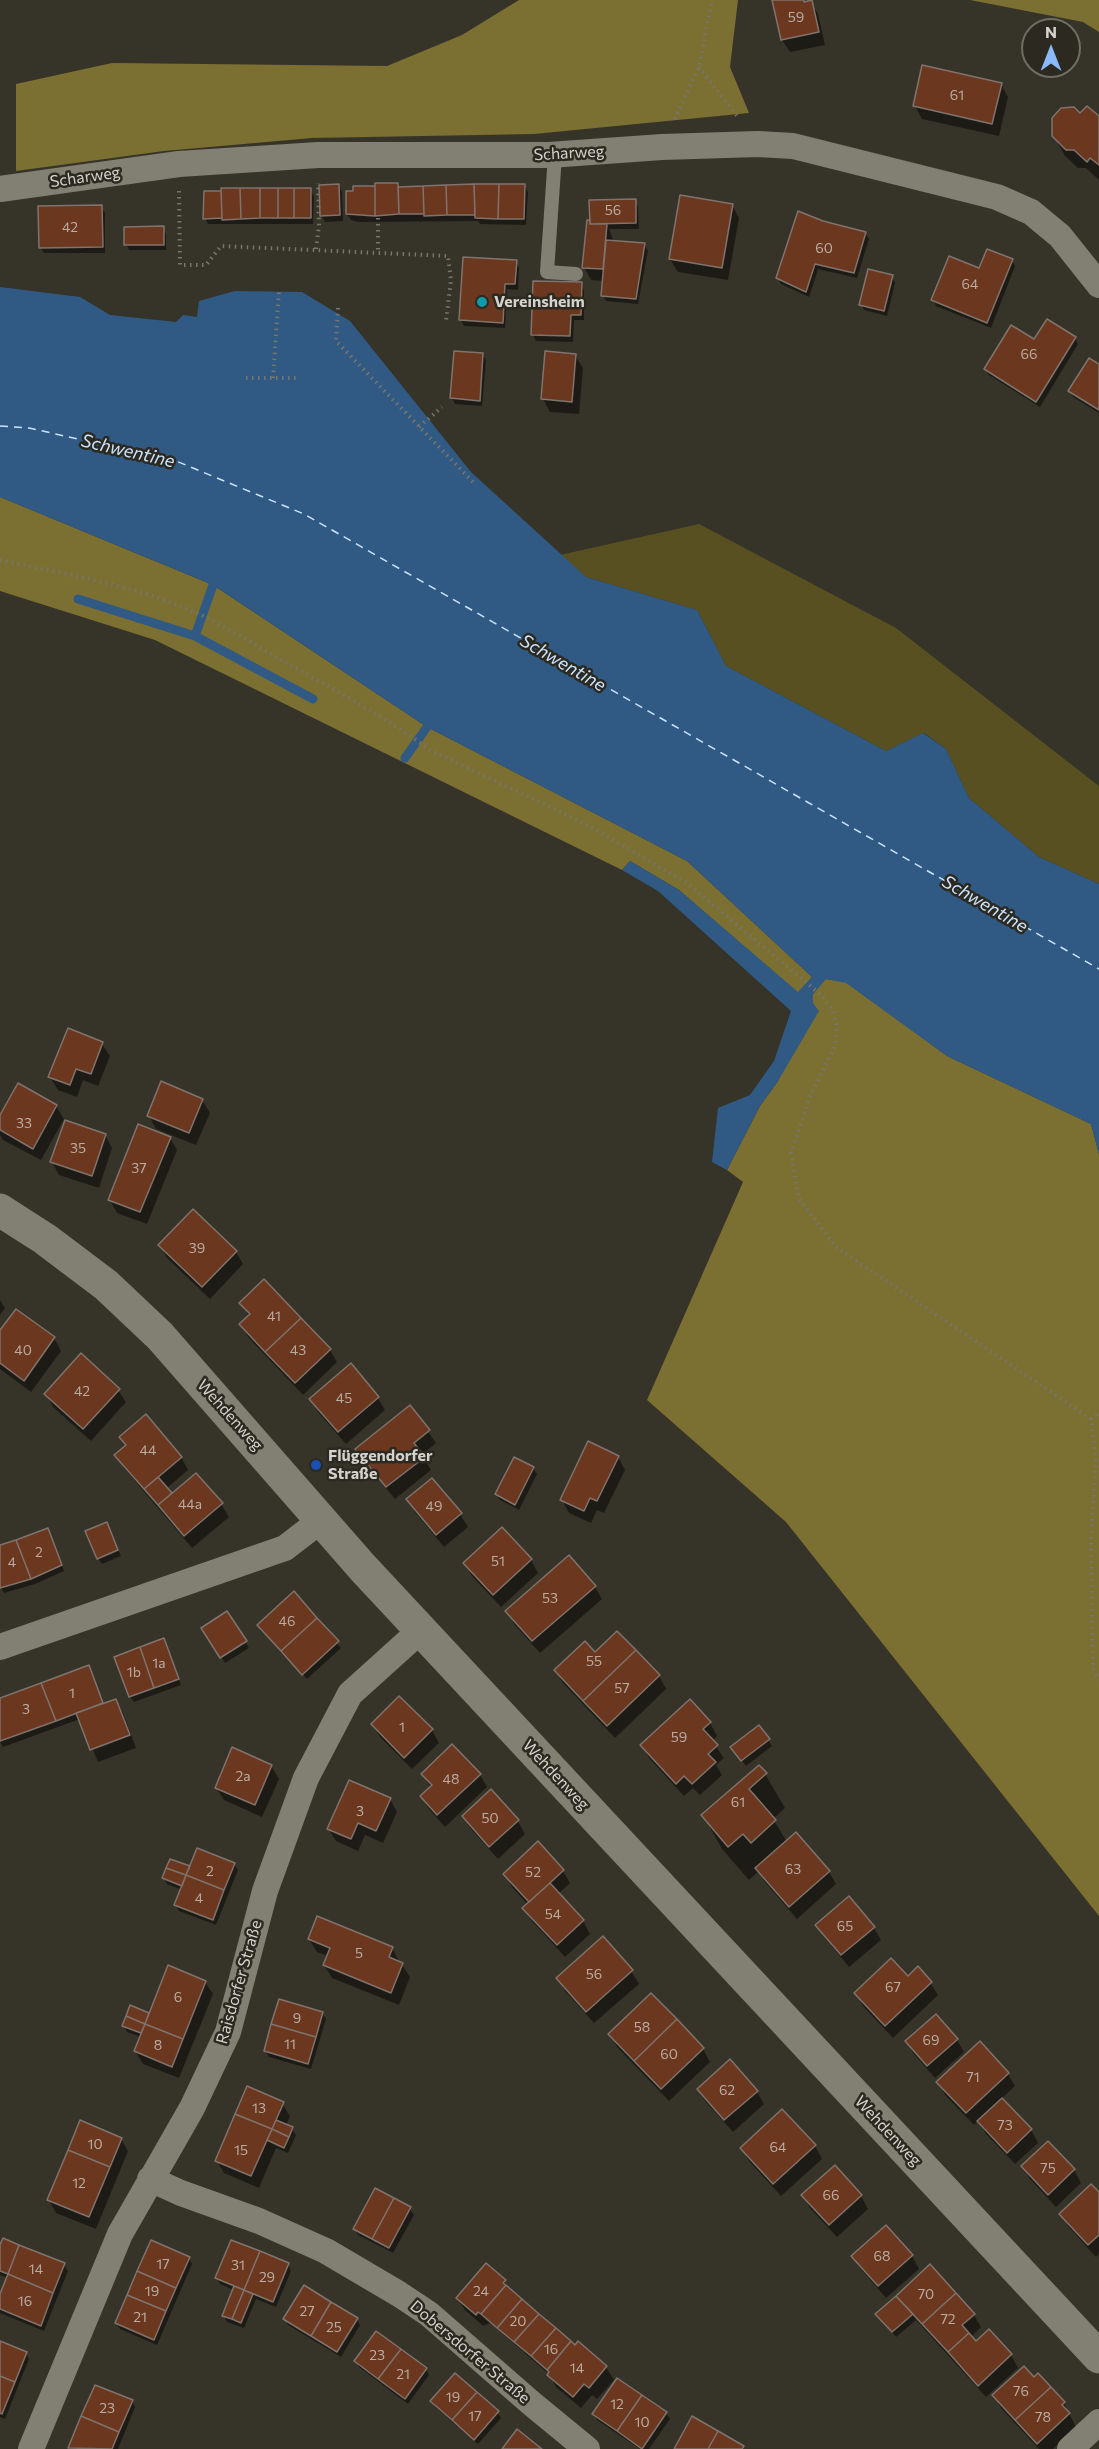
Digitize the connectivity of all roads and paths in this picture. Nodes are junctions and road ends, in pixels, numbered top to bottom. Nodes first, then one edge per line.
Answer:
1 (712, 0) edge
2 (699, 66) junction
3 (758, 144) junction
4 (662, 147) junction
5 (555, 155) junction
6 (318, 180) dead end
7 (179, 184) dead end
8 (0, 189) edge
9 (378, 218) dead end
10 (316, 249) junction
11 (378, 252) junction
12 (576, 274) dead end
13 (1099, 285) edge
14 (279, 291) dead end
15 (338, 308) dead end
16 (446, 321) dead end
17 (246, 378) dead end
18 (273, 378) junction
19 (299, 378) dead end
20 (442, 407) dead end
21 (418, 427) junction
22 (474, 483) dead end
23 (0, 560) edge
24 (0, 1210) edge
25 (1099, 1413) edge
26 (1091, 1419) junction
27 (320, 1521) junction
28 (421, 1630) junction
29 (0, 1647) edge
30 (1099, 1680) edge
31 (150, 2179) junction
32 (1099, 2357) edge
33 (1099, 2422) edge
34 (31, 2449) edge
35 (587, 2449) edge
36 (1070, 2449) edge

1 - 2 path
2 - 3 path
2 - 4 path
3 - 4 street, Scharweg
3 - 13 street, Scharweg
4 - 5 street, Scharweg
5 - 8 street, Scharweg
5 - 12 lane
6 - 10 path
7 - 10 path
9 - 11 path
10 - 11 path
11 - 16 path
14 - 18 path
15 - 21 path
17 - 18 path
18 - 19 path
20 - 21 path
21 - 22 path
23 - 26 path
24 - 27 main road, Wehdenweg
25 - 26 path
26 - 30 path
27 - 28 main road, Wehdenweg
27 - 29 street
28 - 31 street, Raisdorfer Straße
28 - 32 main road, Wehdenweg
31 - 34 street, Raisdorfer Straße
31 - 35 street, Dobersdorfer Straße
33 - 36 street

